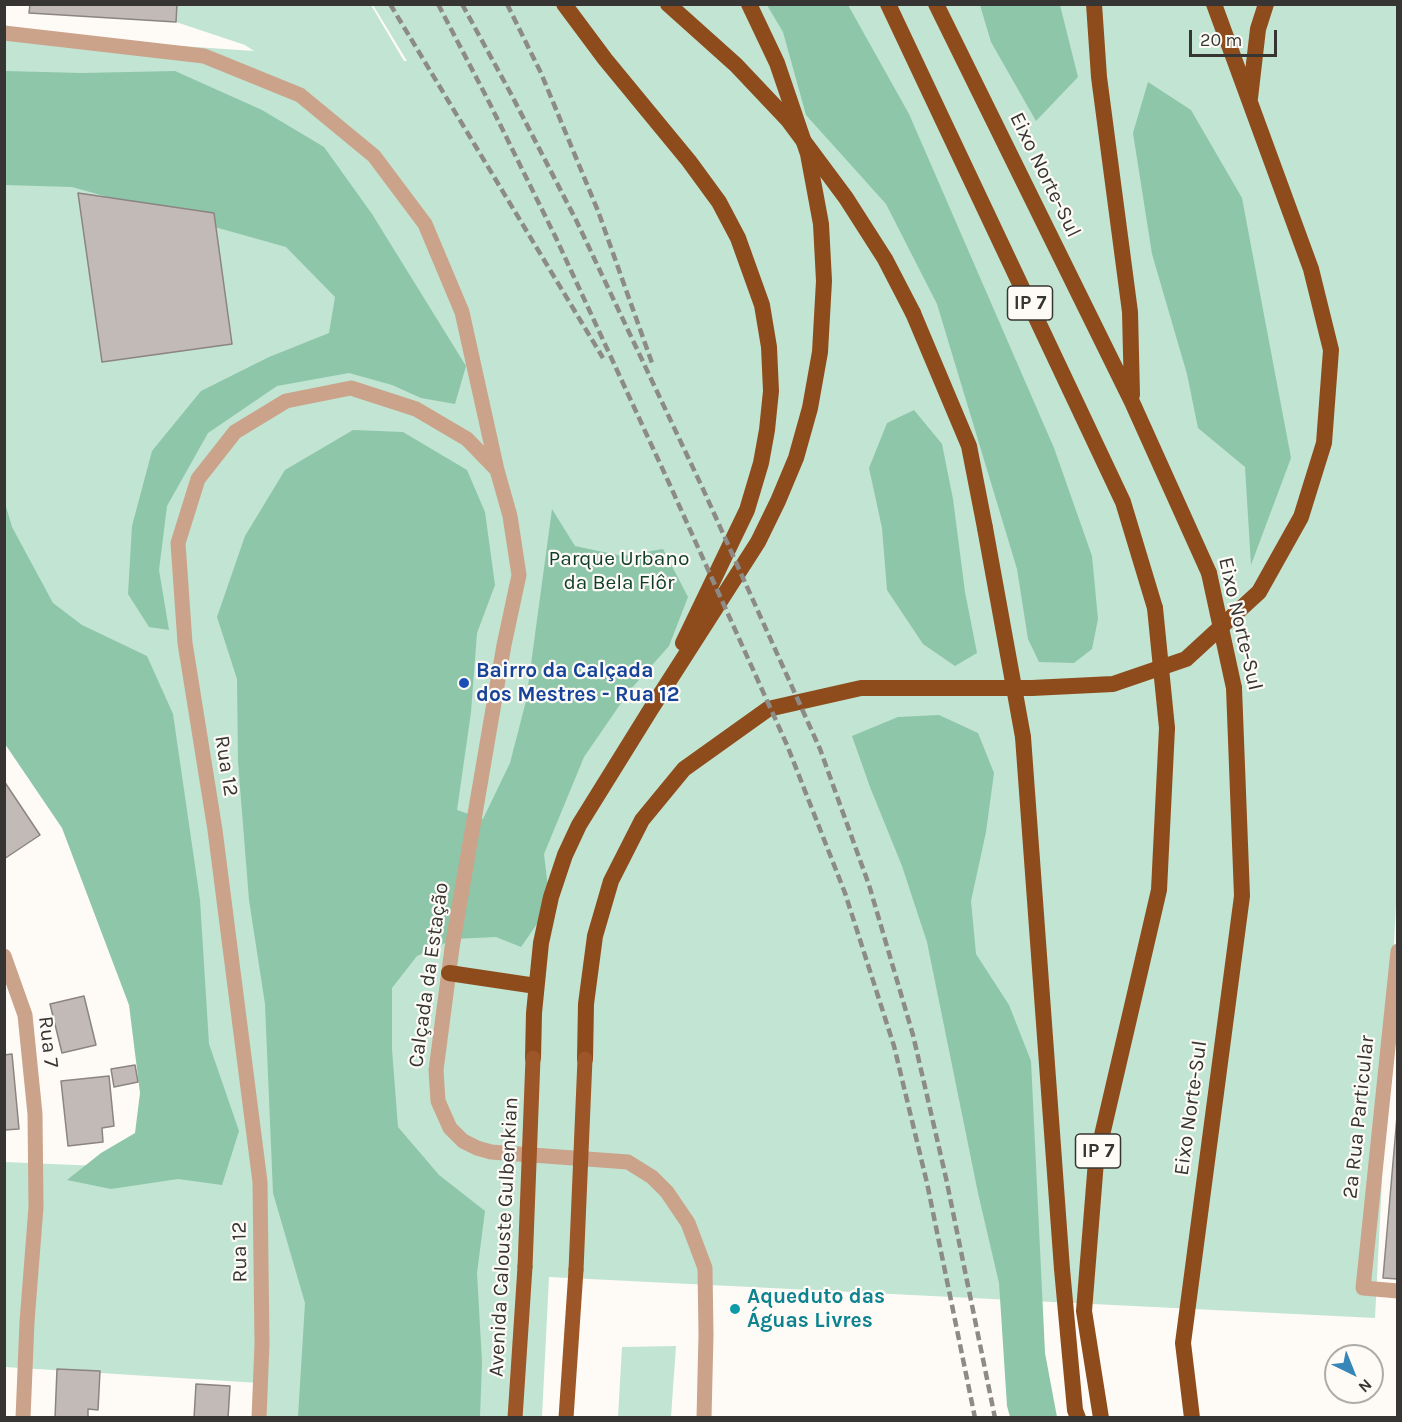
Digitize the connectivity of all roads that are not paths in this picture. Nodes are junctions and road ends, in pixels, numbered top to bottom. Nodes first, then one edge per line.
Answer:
1 (564, 4) edge
2 (668, 4) edge
3 (740, 4) edge
4 (749, 4) edge
5 (888, 4) edge
6 (936, 4) edge
7 (1094, 4) edge
8 (1214, 4) edge
9 (1266, 4) edge
10 (4, 33) edge
11 (764, 33) junction
12 (1250, 102) junction
13 (1132, 402) junction
14 (497, 470) junction
15 (651, 709) junction
16 (1398, 951) edge
17 (4, 956) edge
18 (449, 973) junction
19 (536, 986) junction
20 (534, 1058) joint
21 (585, 1059) joint
22 (1398, 1291) edge
23 (23, 1418) edge
24 (259, 1418) edge
25 (515, 1418) edge
26 (566, 1418) edge
27 (704, 1418) edge
28 (1078, 1418) edge
29 (1101, 1418) edge
30 (1192, 1418) edge

1 - 15 highway
2 - 28 highway, bridge
3 - 11 highway
4 - 11 highway
5 - 29 highway, IP 7, bridge
6 - 13 highway, Eixo Norte-Sul / IP 7
7 - 13 highway
8 - 12 highway
9 - 12 highway
10 - 14 street, Calçada da Estação
11 - 15 highway
12 - 21 highway
13 - 30 highway, Eixo Norte-Sul / IP 7, bridge
14 - 18 street, Calçada da Estação
14 - 24 street, Rua 12
15 - 19 highway
16 - 22 street, 2ª Rua Particular
17 - 23 street, Rua 7
18 - 19 highway
18 - 27 street, Calçada da Estação
19 - 20 highway
20 - 25 main road, Avenida Calouste Gulbenkian, bridge
21 - 26 main road, bridge

